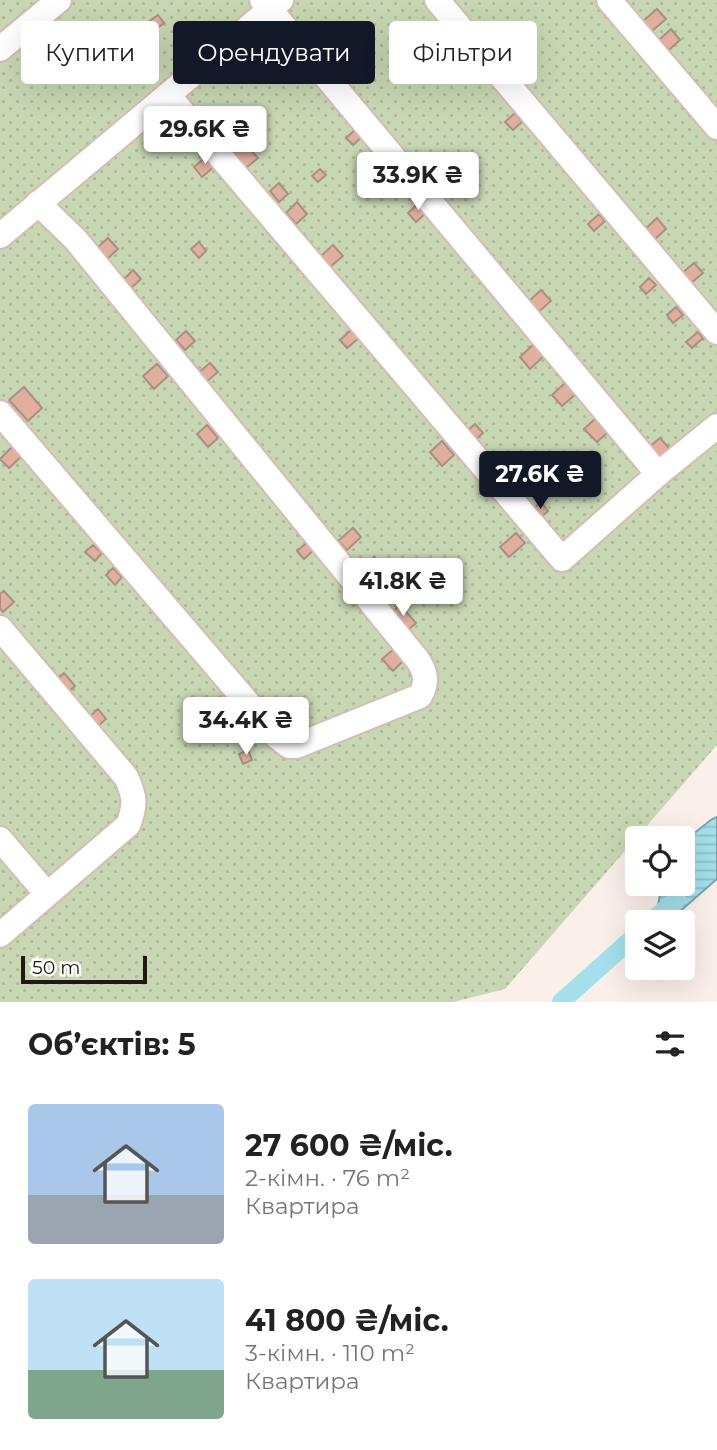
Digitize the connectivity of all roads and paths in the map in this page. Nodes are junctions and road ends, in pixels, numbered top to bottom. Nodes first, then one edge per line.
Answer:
1 (59, 0) edge
2 (436, 0) edge
3 (608, 0) edge
4 (271, 3) edge
5 (0, 49) edge
6 (168, 94) junction
7 (717, 127) edge
8 (38, 203) junction
9 (0, 236) edge
10 (717, 331) edge
11 (0, 413) edge
12 (717, 426) edge
13 (658, 474) junction
14 (0, 628) edge
15 (0, 839) edge
16 (47, 894) junction
17 (0, 935) edge

1 - 5 street
2 - 10 street
3 - 7 street
4 - 6 street
4 - 13 street
6 - 8 street
6 - 13 street
8 - 9 street
8 - 11 street
12 - 13 street
14 - 16 street
15 - 16 street
16 - 17 street

